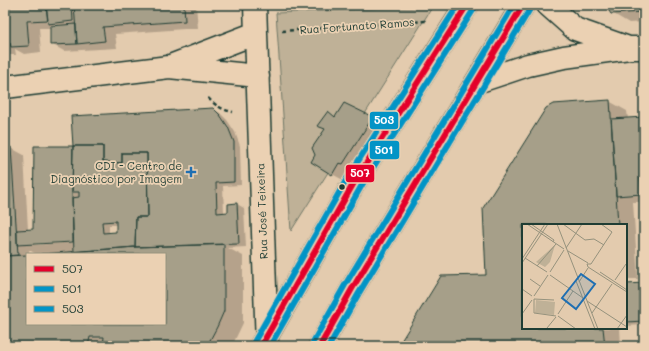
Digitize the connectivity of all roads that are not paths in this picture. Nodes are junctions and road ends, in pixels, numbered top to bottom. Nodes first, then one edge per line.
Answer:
1 (255, 5) edge
2 (523, 5) edge
3 (548, 5) edge
4 (463, 12) edge
5 (256, 33) junction
6 (637, 48) edge
7 (169, 67) junction
8 (258, 76) junction
9 (477, 82) junction
10 (5, 87) edge
11 (265, 343) edge
12 (320, 346) edge

1 - 5 street
2 - 9 street
3 - 6 street
4 - 11 street
5 - 7 street
5 - 8 street
6 - 9 street
7 - 8 street
7 - 10 street
8 - 11 street, Rua José Teixeira
9 - 12 street

